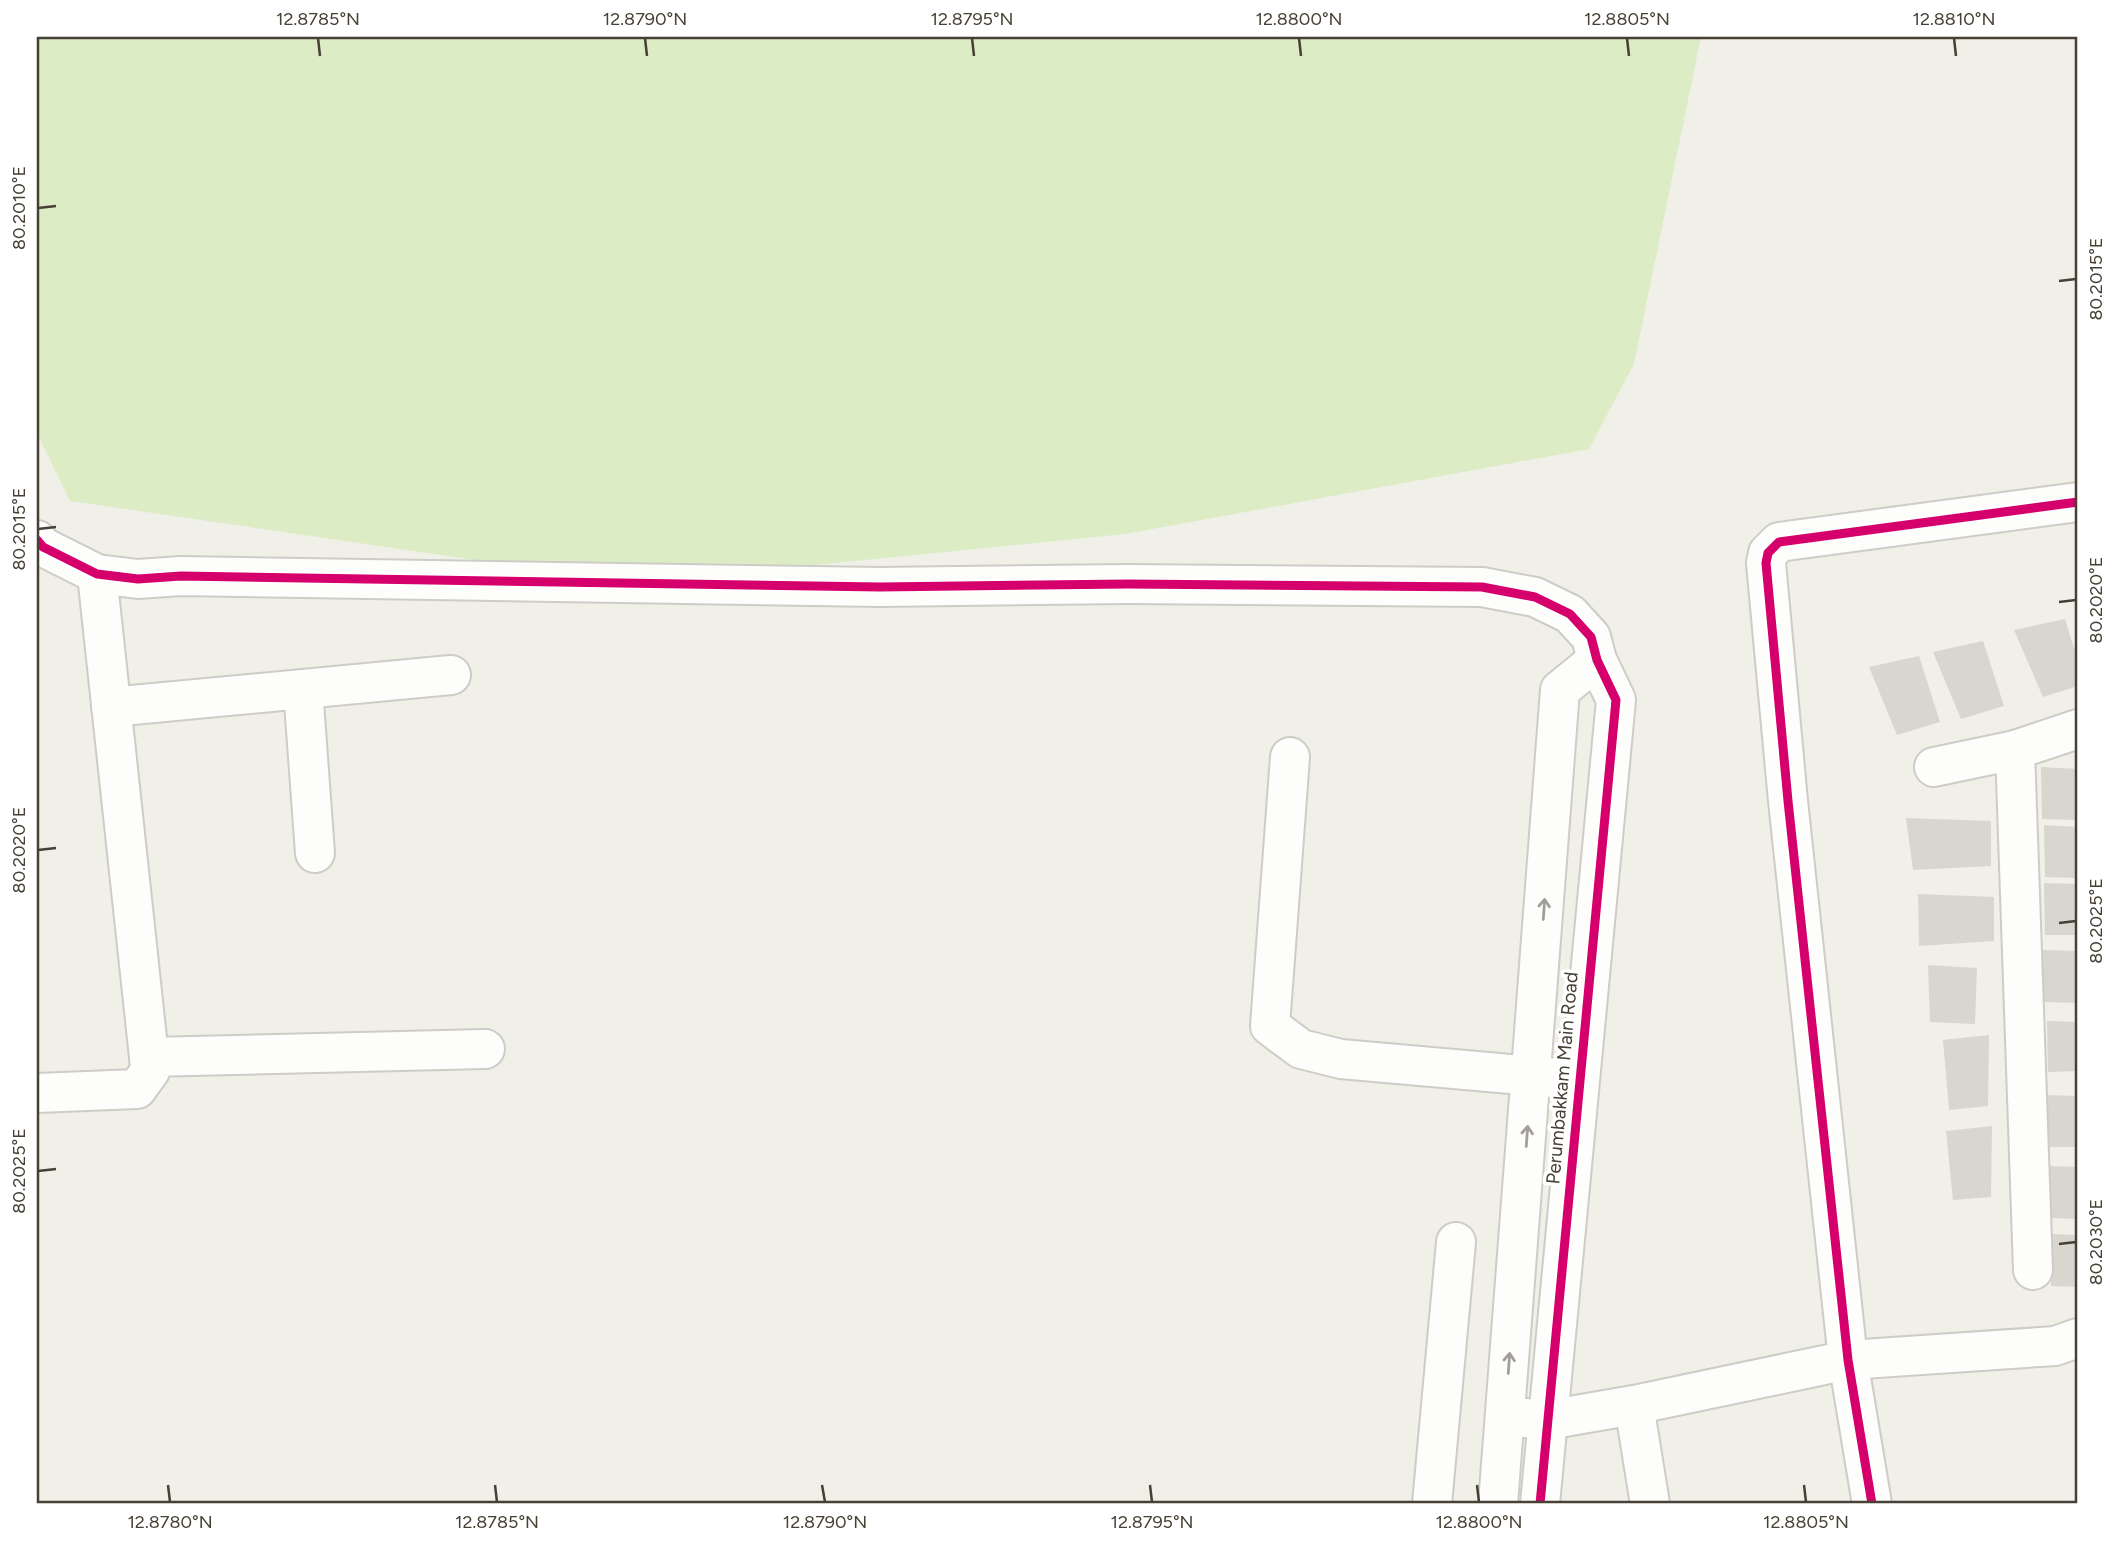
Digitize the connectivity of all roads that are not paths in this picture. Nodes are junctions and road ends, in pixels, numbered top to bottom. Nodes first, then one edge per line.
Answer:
1 (2078, 502) edge
2 (37, 540) edge
3 (97, 574) junction
4 (1597, 660) junction
5 (451, 675) dead end
6 (303, 689) junction
7 (111, 707) junction
8 (2078, 729) edge
9 (2015, 750) junction
10 (1290, 757) dead end
11 (1934, 767) dead end
12 (315, 853) dead end
13 (485, 1049) dead end
14 (149, 1057) junction
15 (1531, 1075) junction
16 (1580, 1081) junction
17 (37, 1093) edge
18 (1456, 1242) dead end
19 (2033, 1270) dead end
20 (2078, 1338) edge
21 (1848, 1360) junction
22 (1634, 1405) junction
23 (1505, 1417) junction
24 (1548, 1420) junction
25 (1432, 1504) edge
26 (1498, 1504) edge
27 (1540, 1504) edge
28 (1650, 1504) edge
29 (1872, 1504) edge

1 - 21 street
2 - 3 street
3 - 4 street
3 - 7 street
15 -> 4 street, Perumbakkam Main Road
4 - 16 street, Perumbakkam Main Road
5 - 6 street
6 - 7 street
6 - 12 street
7 - 14 street
8 - 9 street
9 - 11 street
9 - 19 street
10 - 15 street
13 - 14 street
14 - 17 street
15 - 16 street
23 -> 15 street, Perumbakkam Main Road
16 - 24 street, Perumbakkam Main Road
18 - 25 street
20 - 21 street
21 - 22 street
21 - 29 street
22 - 24 street
22 - 28 street
23 - 24 street
23 - 26 street, Perumbakkam Main Road
24 - 27 street, Perumbakkam Main Road

